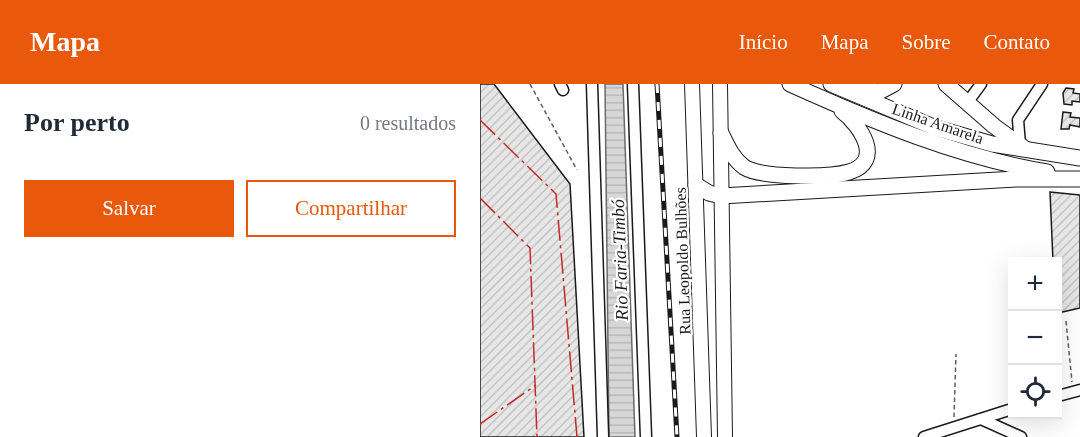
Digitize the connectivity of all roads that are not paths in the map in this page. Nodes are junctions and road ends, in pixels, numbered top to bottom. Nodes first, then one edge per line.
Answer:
1 (592, 84) edge
2 (633, 84) edge
3 (692, 84) edge
4 (720, 84) edge
5 (790, 84) edge
6 (894, 84) edge
7 (946, 84) edge
8 (981, 84) edge
9 (1042, 84) edge
10 (833, 85) edge
11 (823, 99) junction
12 (967, 103) junction
13 (1018, 120) junction
14 (994, 126) junction
15 (721, 133) junction
16 (1025, 148) junction
17 (1080, 158) edge
18 (1080, 179) edge
19 (696, 185) junction
20 (721, 196) junction
21 (1077, 391) edge
22 (1062, 395) edge
23 (1008, 410) edge
24 (981, 419) junction
25 (704, 436) edge
26 (603, 437) edge
27 (646, 437) edge
28 (724, 437) edge
29 (924, 437) edge
30 (1021, 437) edge

1 - 26 street
2 - 27 street
3 - 19 main road, Rua Leopoldo Bulhões
4 - 15 main road
5 - 11 highway, Linha Amarela
6 - 10 highway
7 - 12 highway
8 - 12 street
9 - 13 street
10 - 16 highway, Linha Amarela
11 - 15 highway
11 - 18 highway, Linha Amarela
12 - 14 highway
13 - 14 street
13 - 16 street
14 - 16 highway
15 - 20 main road
16 - 17 highway, Linha Amarela
18 - 20 highway
19 - 20 highway
19 - 25 main road, Rua Leopoldo Bulhões
20 - 28 main road
21 - 22 street
23 - 24 street
24 - 29 street
24 - 30 street

